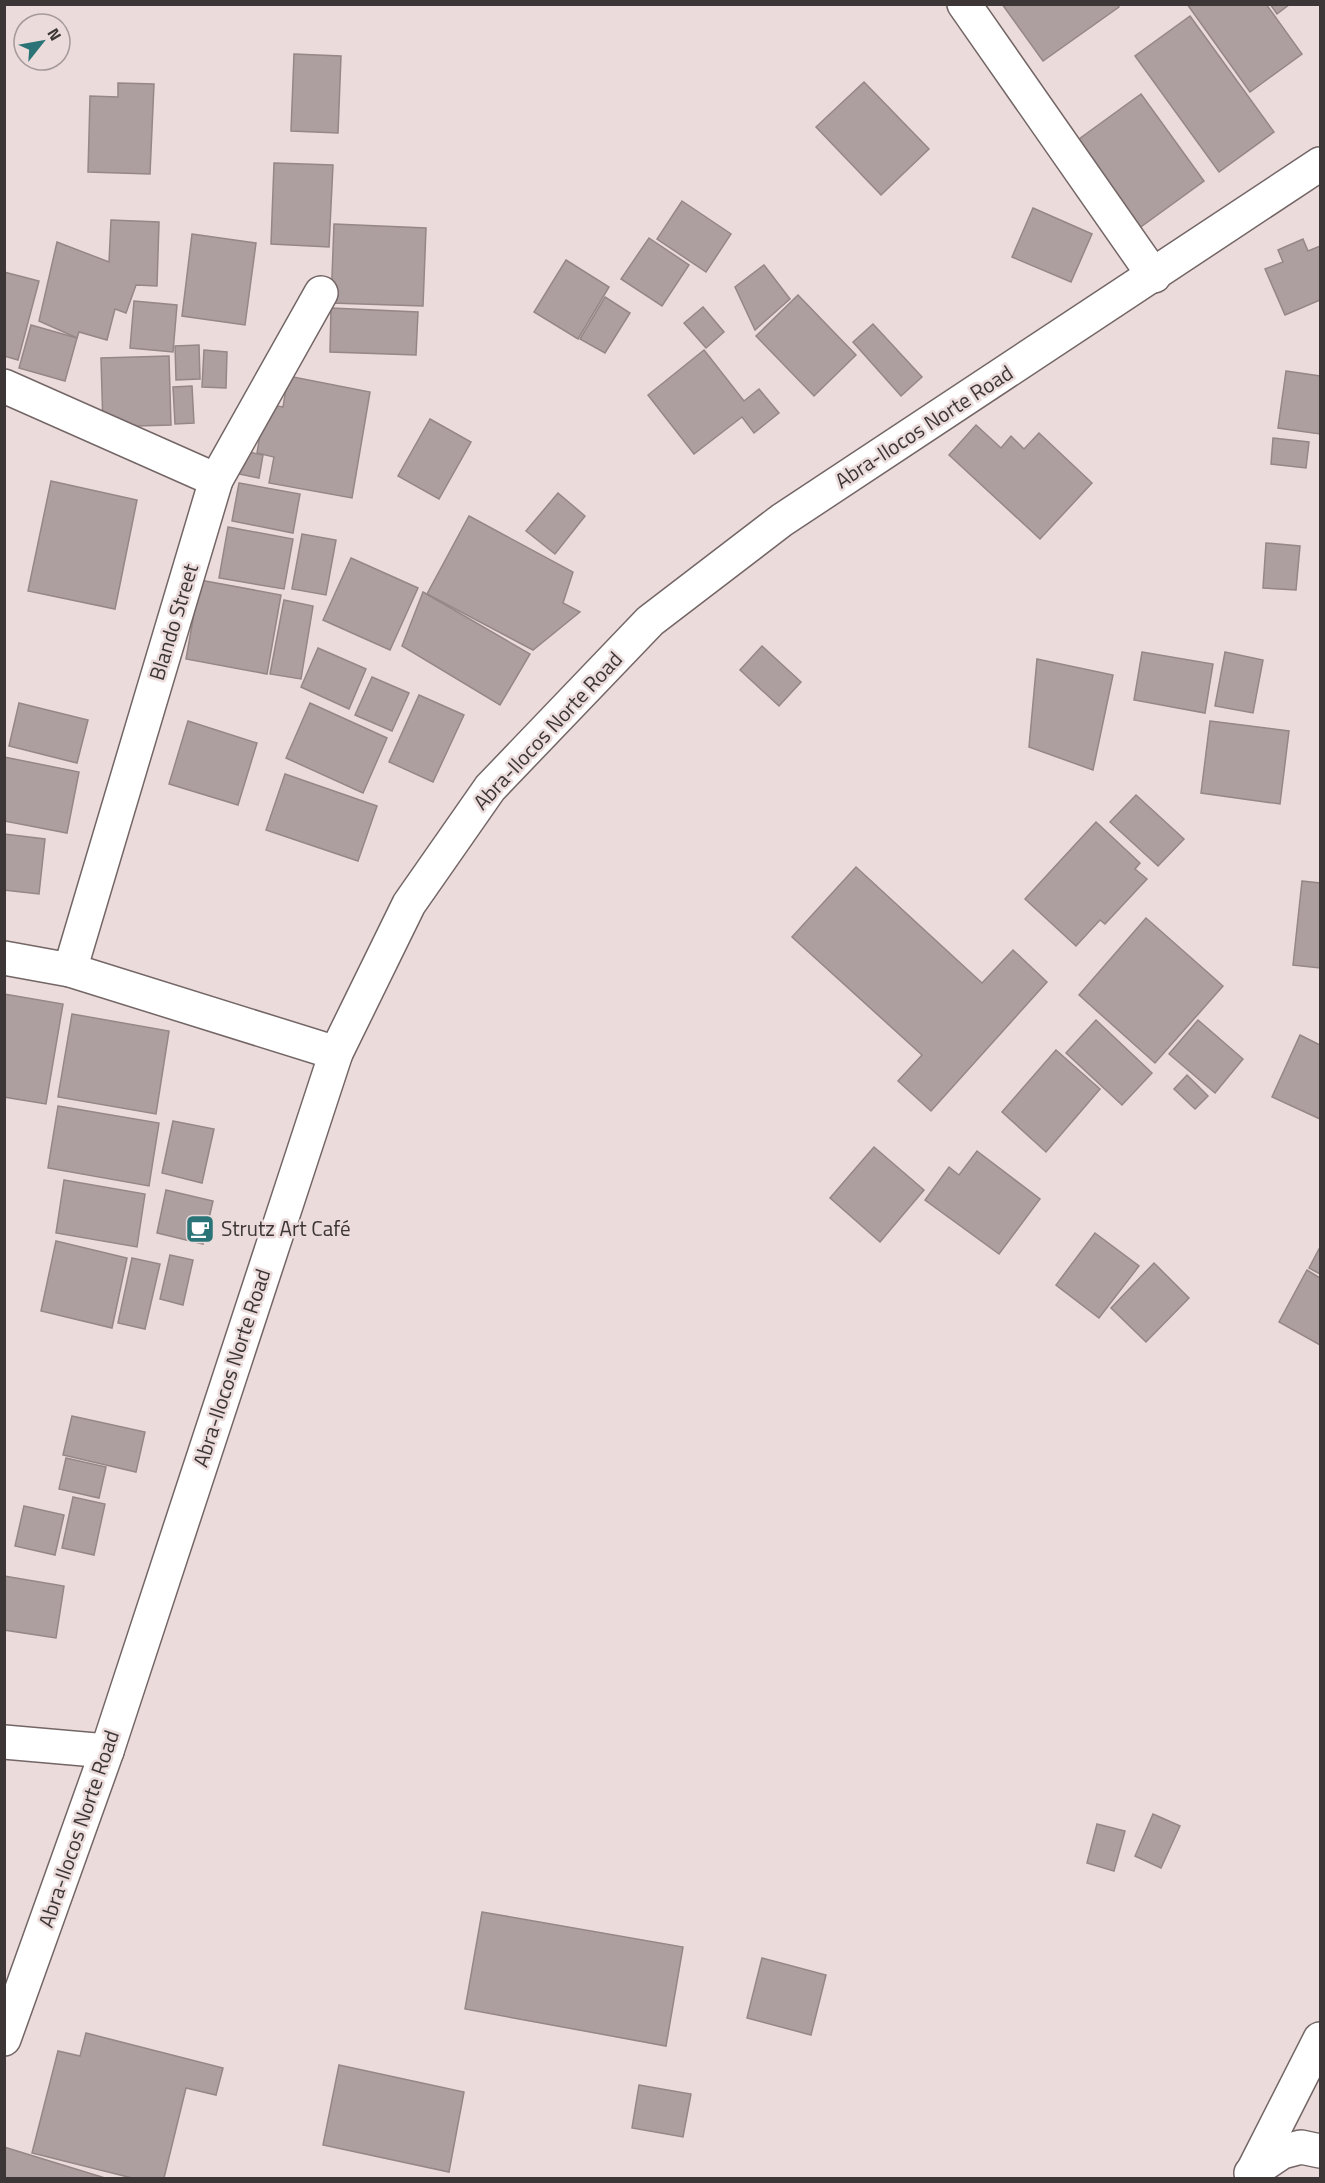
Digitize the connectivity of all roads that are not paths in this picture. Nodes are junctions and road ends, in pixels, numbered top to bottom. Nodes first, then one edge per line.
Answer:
1 (964, 4) edge
2 (1320, 165) edge
3 (1154, 276) junction
4 (321, 293) dead end
5 (4, 386) edge
6 (216, 480) junction
7 (4, 958) edge
8 (70, 970) junction
9 (336, 1053) junction
10 (4, 1742) edge
11 (107, 1751) junction
12 (4, 2039) edge
13 (1320, 2039) edge
14 (1320, 2151) edge
15 (1250, 2174) edge

1 - 3 main road
2 - 3 main road, Abra-Ilocos Norte Road
3 - 9 main road, Abra-Ilocos Norte Road
4 - 6 main road, Blando Street
5 - 6 main road
6 - 8 main road, Blando Street
7 - 8 main road
8 - 9 main road
9 - 11 main road, Abra-Ilocos Norte Road
10 - 11 main road
11 - 12 main road, Abra-Ilocos Norte Road
13 - 15 main road
14 - 15 main road

